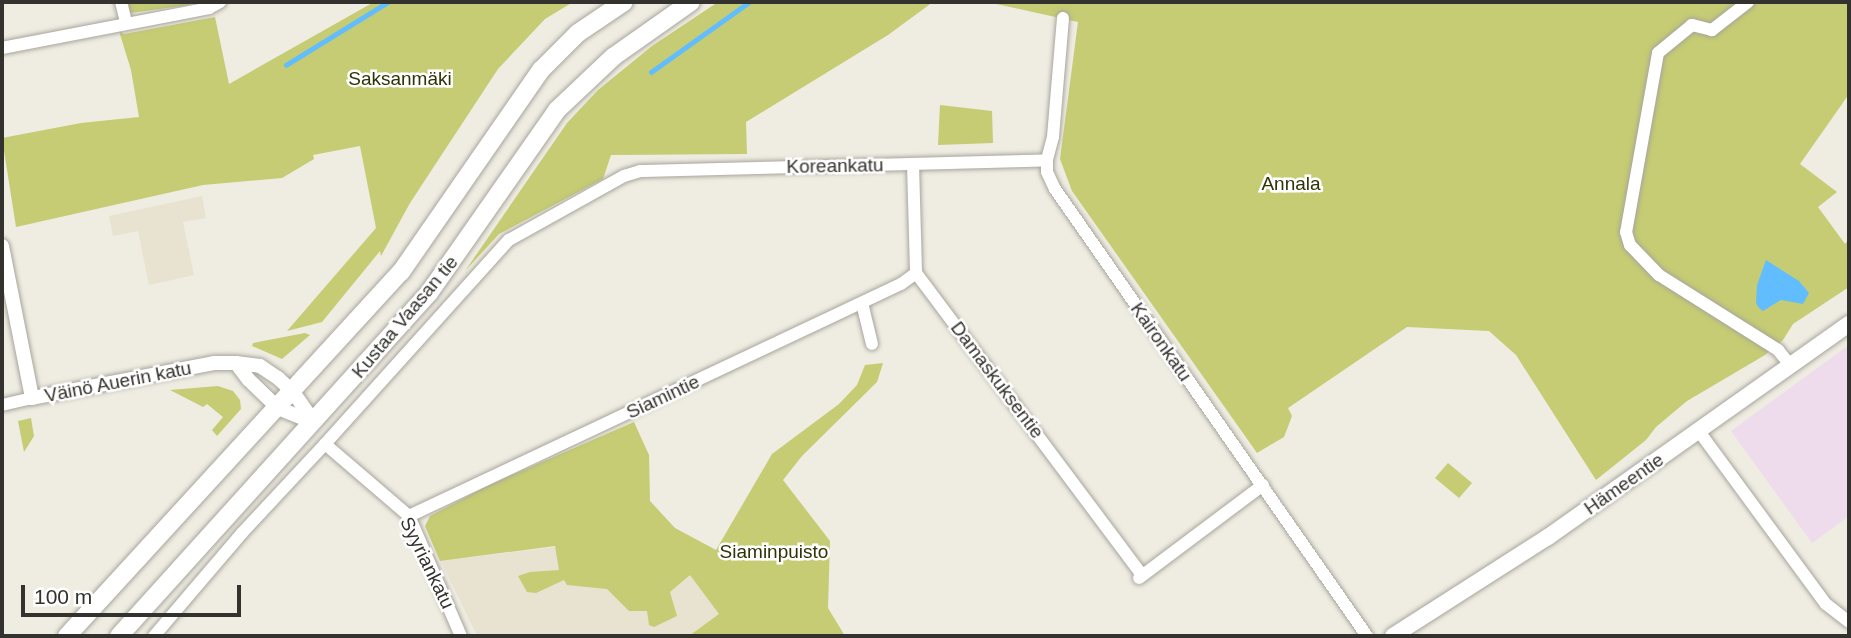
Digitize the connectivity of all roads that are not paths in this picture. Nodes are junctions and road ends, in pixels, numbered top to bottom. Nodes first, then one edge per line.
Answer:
1 (121, 2) edge
2 (624, 2) edge
3 (691, 2) edge
4 (1748, 2) edge
5 (211, 4) edge
6 (1063, 18) dead end
7 (125, 22) junction
8 (2, 48) edge
9 (1047, 160) junction
10 (913, 164) junction
11 (624, 176) joint
12 (2, 246) edge
13 (916, 274) junction
14 (862, 303) junction
15 (1849, 324) edge
16 (872, 344) dead end
17 (236, 363) junction
18 (1790, 365) junction
19 (293, 392) junction
20 (32, 398) junction
21 (2, 405) edge
22 (278, 408) junction
23 (314, 422) junction
24 (1698, 430) junction
25 (323, 445) junction
26 (1263, 485) junction
27 (409, 516) junction
28 (1849, 622) edge
29 (1396, 635) edge
30 (67, 636) edge
31 (119, 636) edge
32 (154, 636) edge
33 (460, 636) edge
34 (1367, 636) edge

1 - 7 street
2 - 19 main road, Kustaa Vaasan tie
3 - 23 main road, Kustaa Vaasan tie
4 - 18 street
5 - 7 street
6 - 9 street, Kaironkatu
7 - 8 street
9 - 10 street, Koreankatu
9 - 26 street, Kaironkatu
10 - 11 street, Koreankatu
10 - 13 street
11 - 25 street, Kustaa Vaasan tie
12 - 20 street
13 - 14 street, Siamintie
13 - 26 street, Damaskuksentie
14 - 16 street
14 - 27 street, Siamintie
15 - 18 main road, Hämeentie
17 - 19 street, Väinö Auerin katu
17 - 20 street, Väinö Auerin katu
17 - 22 street
18 - 24 main road, Hämeentie
19 - 22 main road, Kustaa Vaasan tie
19 - 23 street, Väinö Auerin katu
20 - 21 street, Väinö Auerin katu
22 - 23 street
22 - 30 main road, Kustaa Vaasan tie
23 - 31 main road, Kustaa Vaasan tie
24 - 28 street
24 - 29 main road, Hämeentie
25 - 27 street, Syyriankatu
25 - 32 street, Kustaa Vaasan tie
26 - 34 street, Kaironkatu
27 - 33 street, Syyriankatu

